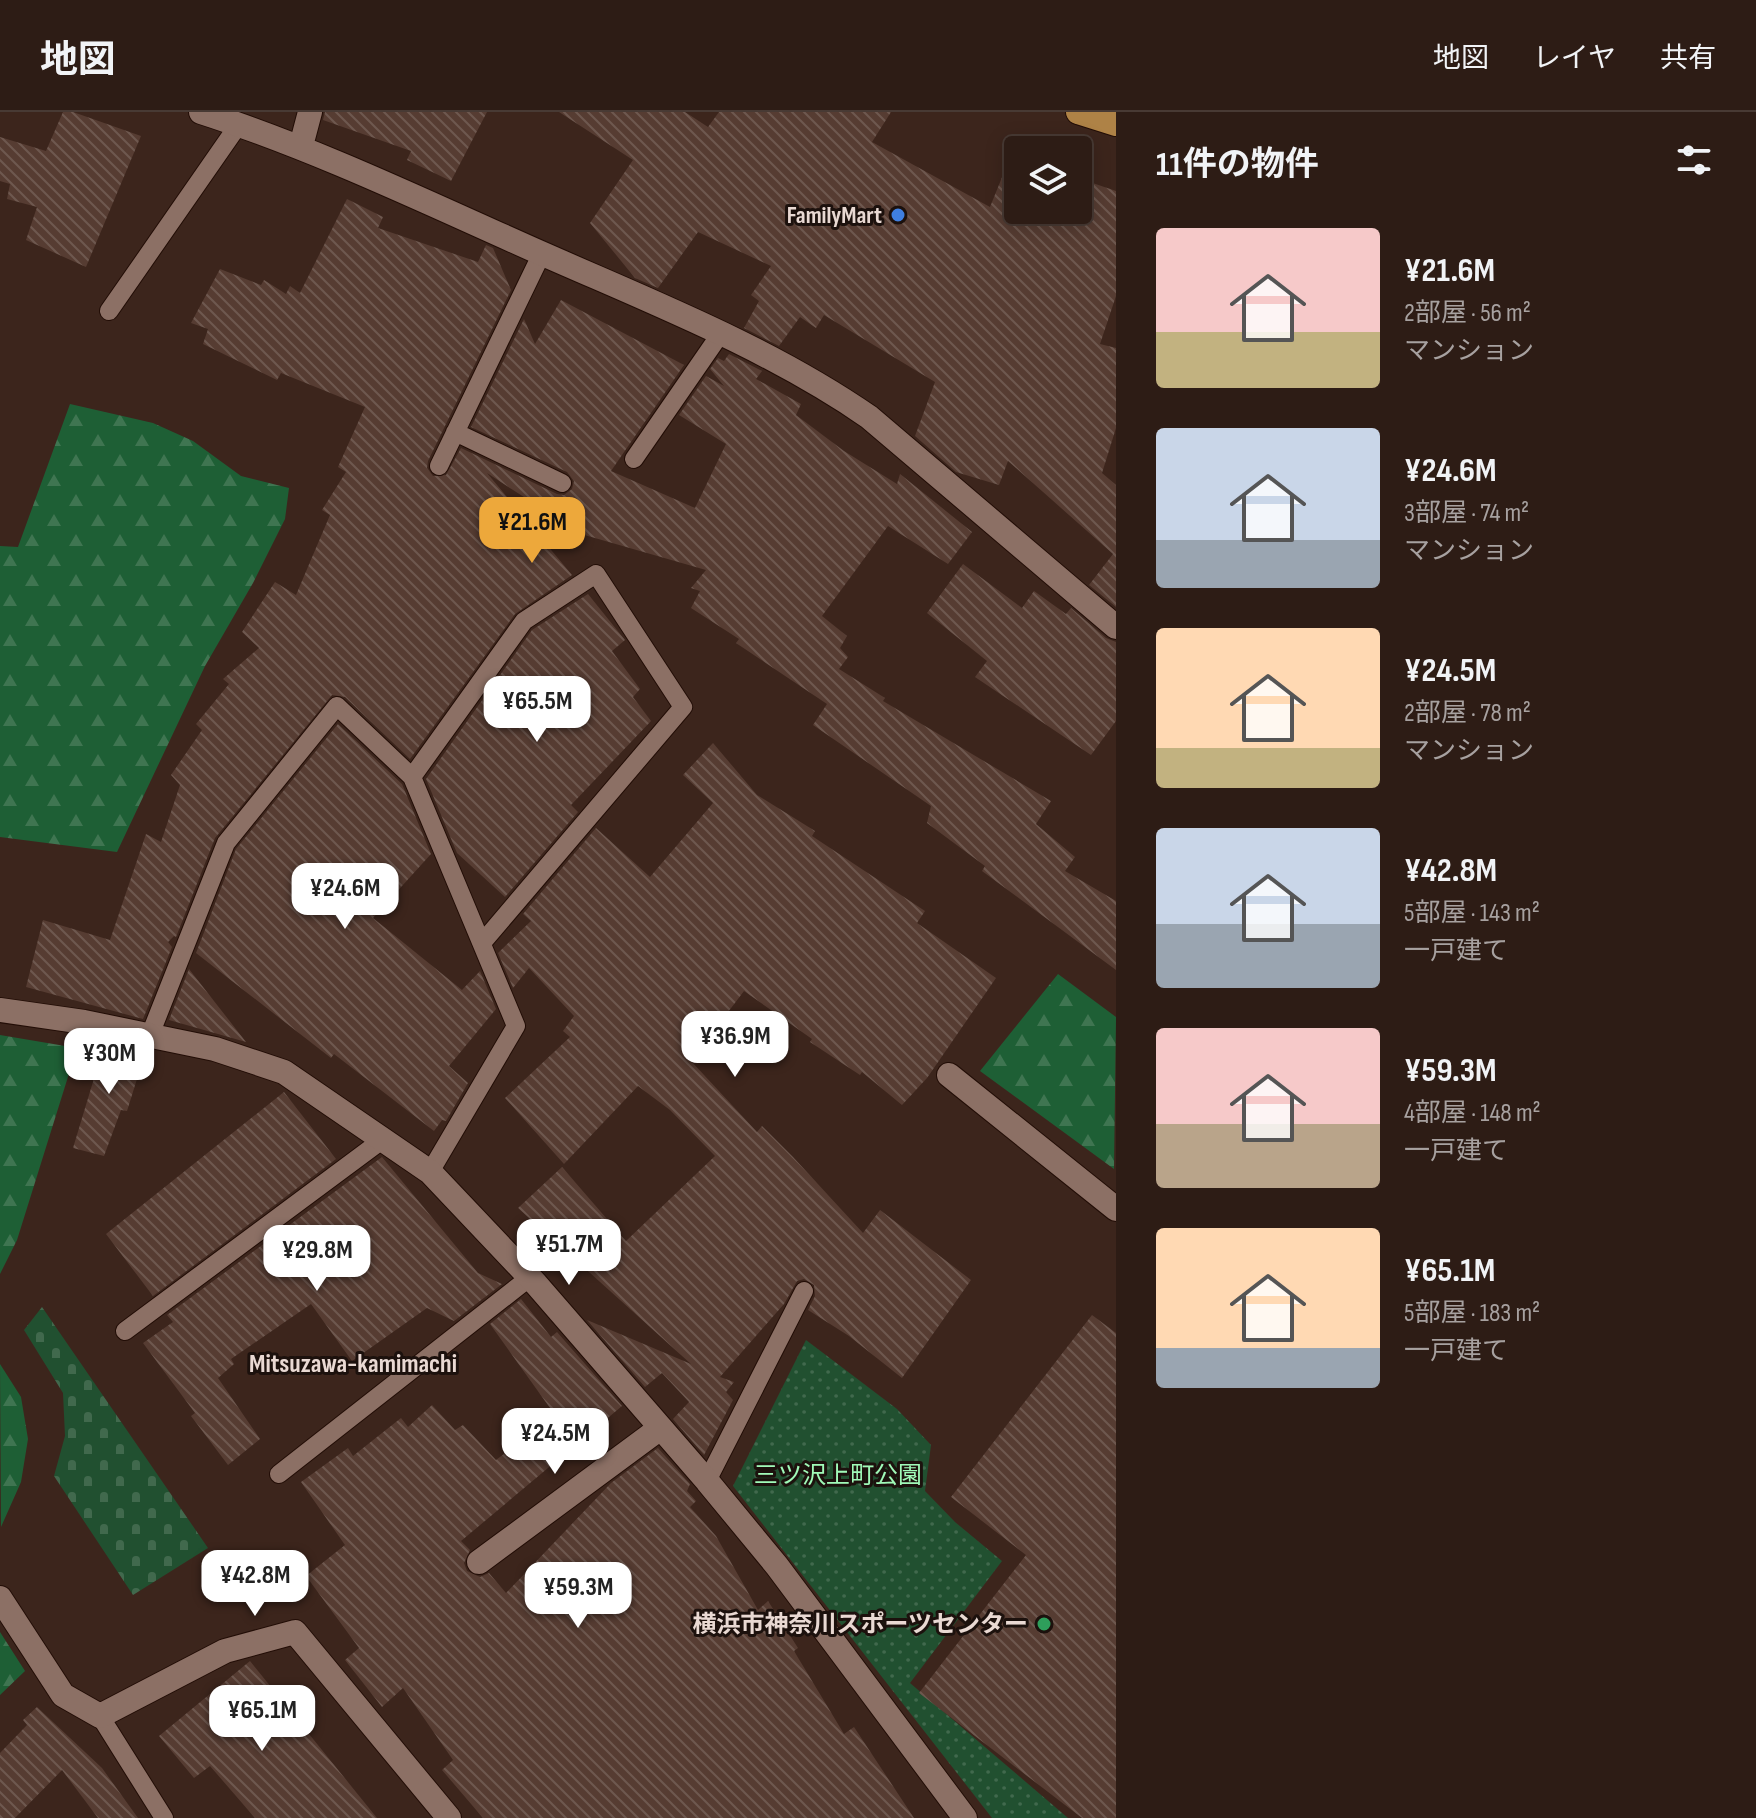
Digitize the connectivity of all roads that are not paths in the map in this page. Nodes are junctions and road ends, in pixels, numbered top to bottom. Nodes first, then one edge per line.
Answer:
1 (201, 112) edge
2 (310, 112) edge
3 (1078, 112) edge
4 (239, 124) junction
5 (1116, 124) edge
6 (301, 146) junction
7 (542, 253) junction
8 (109, 311) dead end
9 (721, 333) junction
10 (455, 432) junction
11 (634, 459) dead end
12 (439, 466) dead end
13 (562, 483) dead end
14 (1116, 627) edge
15 (412, 777) junction
16 (482, 943) junction
17 (0, 1010) edge
18 (150, 1035) junction
19 (949, 1075) dead end
20 (382, 1140) junction
21 (430, 1172) junction
22 (1116, 1209) edge
23 (529, 1278) junction
24 (804, 1291) dead end
25 (125, 1331) dead end
26 (659, 1429) junction
27 (279, 1474) dead end
28 (707, 1481) junction
29 (479, 1562) dead end
30 (0, 1598) edge
31 (100, 1716) junction
32 (164, 1818) edge
33 (449, 1818) edge
34 (965, 1818) edge

1 - 4 street
2 - 6 street
3 - 5 highway
4 - 6 street
4 - 8 lane
6 - 7 street
7 - 9 street
7 - 10 lane
9 - 11 lane
9 - 14 street
10 - 12 lane
10 - 13 lane
15 - 16 lane
15 - 16 lane
15 - 18 lane
16 - 21 lane
17 - 18 street
18 - 20 street
19 - 22 street
20 - 21 street
20 - 25 lane
21 - 23 street
23 - 26 street
23 - 27 lane
24 - 28 lane
26 - 28 street
26 - 29 street
28 - 34 street
30 - 31 street
31 - 32 lane
31 - 33 street

